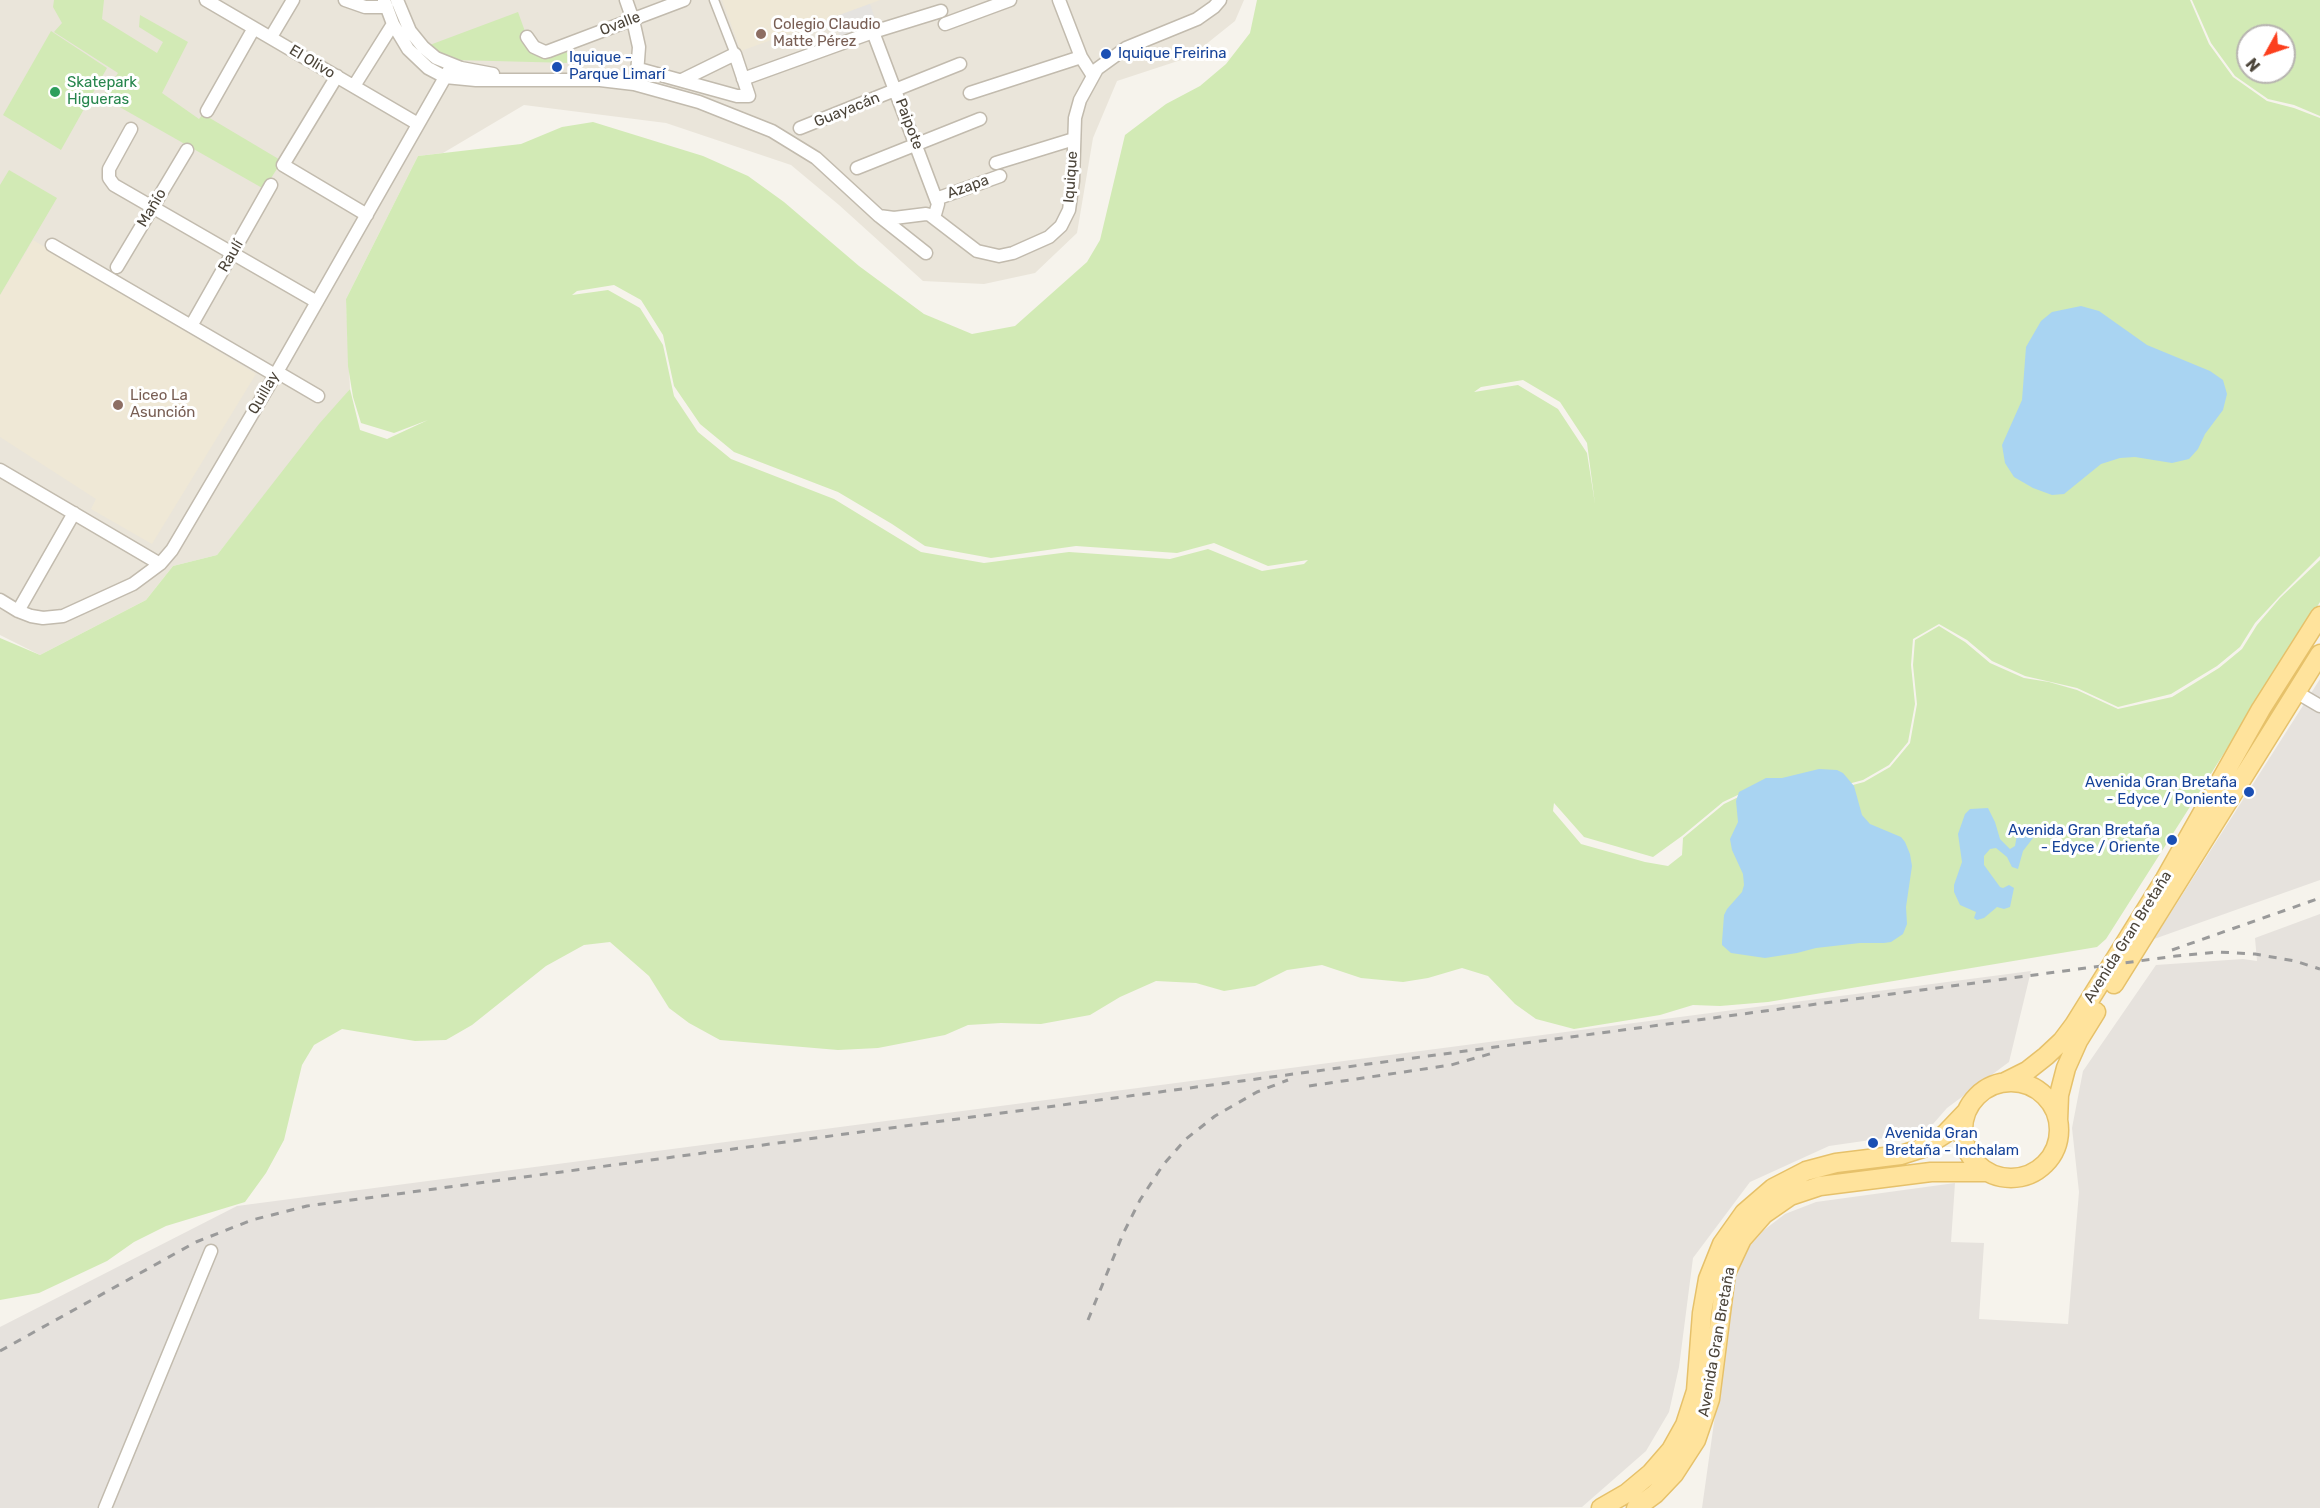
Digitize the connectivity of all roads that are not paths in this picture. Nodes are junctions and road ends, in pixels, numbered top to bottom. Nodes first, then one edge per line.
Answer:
1 (206, 0) edge
2 (293, 0) edge
3 (345, 0) edge
4 (626, 0) edge
5 (684, 0) edge
6 (714, 0) edge
7 (1010, 0) edge
8 (1059, 0) edge
9 (1220, 0) edge
10 (389, 2) edge
11 (940, 11) dead end
12 (633, 20) junction
13 (393, 24) junction
14 (945, 24) dead end
15 (254, 28) junction
16 (873, 32) junction
17 (271, 37) junction
18 (527, 37) dead end
19 (735, 54) junction
20 (1081, 57) junction
21 (960, 64) dead end
22 (452, 65) junction
23 (639, 69) junction
24 (337, 76) junction
25 (1093, 76) junction
26 (445, 77) junction
27 (530, 79) junction
28 (682, 80) junction
29 (744, 80) junction
30 (634, 84) junction
31 (354, 86) junction
32 (896, 90) junction
33 (970, 93) dead end
34 (207, 111) dead end
35 (980, 119) dead end
36 (418, 124) junction
37 (800, 128) dead end
38 (131, 129) dead end
39 (1074, 139) junction
40 (917, 146) junction
41 (187, 150) dead end
42 (996, 163) dead end
43 (857, 168) dead end
44 (1000, 176) dead end
45 (271, 185) dead end
46 (936, 199) junction
47 (152, 208) junction
48 (367, 215) junction
49 (878, 215) junction
50 (934, 218) junction
51 (52, 245) dead end
52 (926, 253) dead end
53 (232, 254) junction
54 (117, 267) dead end
55 (317, 302) junction
56 (191, 326) junction
57 (276, 374) junction
58 (318, 396) dead end
59 (0, 470) edge
60 (74, 513) junction
61 (160, 564) junction
62 (0, 600) edge
63 (18, 611) junction
64 (2320, 616) edge
65 (2320, 654) edge
66 (2296, 692) junction
67 (2320, 706) edge
68 (2261, 709) junction
69 (2005, 1082) junction
70 (1966, 1112) junction
71 (2058, 1121) junction
72 (1987, 1172) junction
73 (211, 1251) dead end
74 (105, 1508) edge
75 (1601, 1508) edge
76 (1636, 1508) edge

1 - 15 street, El Olivo
2 - 17 street
3 - 10 street
4 - 12 street
5 - 12 street, Ovalle
6 - 19 street
7 - 14 street
8 - 20 street
9 - 25 street, Iquique
10 - 13 street
10 - 22 street
11 - 16 street
12 - 18 street, Ovalle
12 - 23 street
13 - 26 street
13 - 31 street
15 - 17 street, El Olivo
15 - 34 street
16 - 29 street
16 - 32 street, Paipote
17 - 24 street, El Olivo
19 - 28 street
19 - 29 street
20 - 25 street
20 - 33 street
21 - 32 street, Guayacán
22 - 26 street, Quillay
22 - 27 street
23 - 28 street
23 - 30 street
24 - 31 street, El Olivo
24 - 48 street
25 - 39 street, Iquique
26 - 27 street
26 - 36 street, Quillay
27 - 30 street
28 - 29 street
30 - 49 street
31 - 36 street, El Olivo
32 - 37 street, Guayacán
32 - 40 street, Paipote
35 - 40 street
36 - 48 street, Quillay
38 - 47 street
39 - 42 street, Azapa
39 - 50 street, Iquique
40 - 43 street
40 - 46 street, Paipote
41 - 47 street, Mañío
44 - 46 street, Azapa
45 - 53 street, Raulí
46 - 50 street, Paipote
47 - 53 street
47 - 54 street, Mañío
48 - 55 street, Quillay
49 - 50 street
49 - 52 street
51 - 56 street
53 - 55 street
53 - 56 street, Raulí
55 - 57 street, Quillay
56 - 57 street
57 - 58 street
57 - 61 street, Quillay
59 - 60 street
60 - 61 street
60 - 63 street
61 - 63 street, Quillay
62 - 63 street, Quillay
64 - 68 main road, Avenida Gran Bretaña
65 - 66 main road, Avenida Gran Bretaña
66 - 67 street
66 - 68 main road
66 - 71 main road, Avenida Gran Bretaña
68 - 69 main road, Avenida Gran Bretaña
69 - 70 main road
69 - 71 main road
70 - 72 main road
70 - 75 main road, Avenida Gran Bretaña
71 - 72 main road
72 - 76 main road, Avenida Gran Bretaña
73 - 74 street

